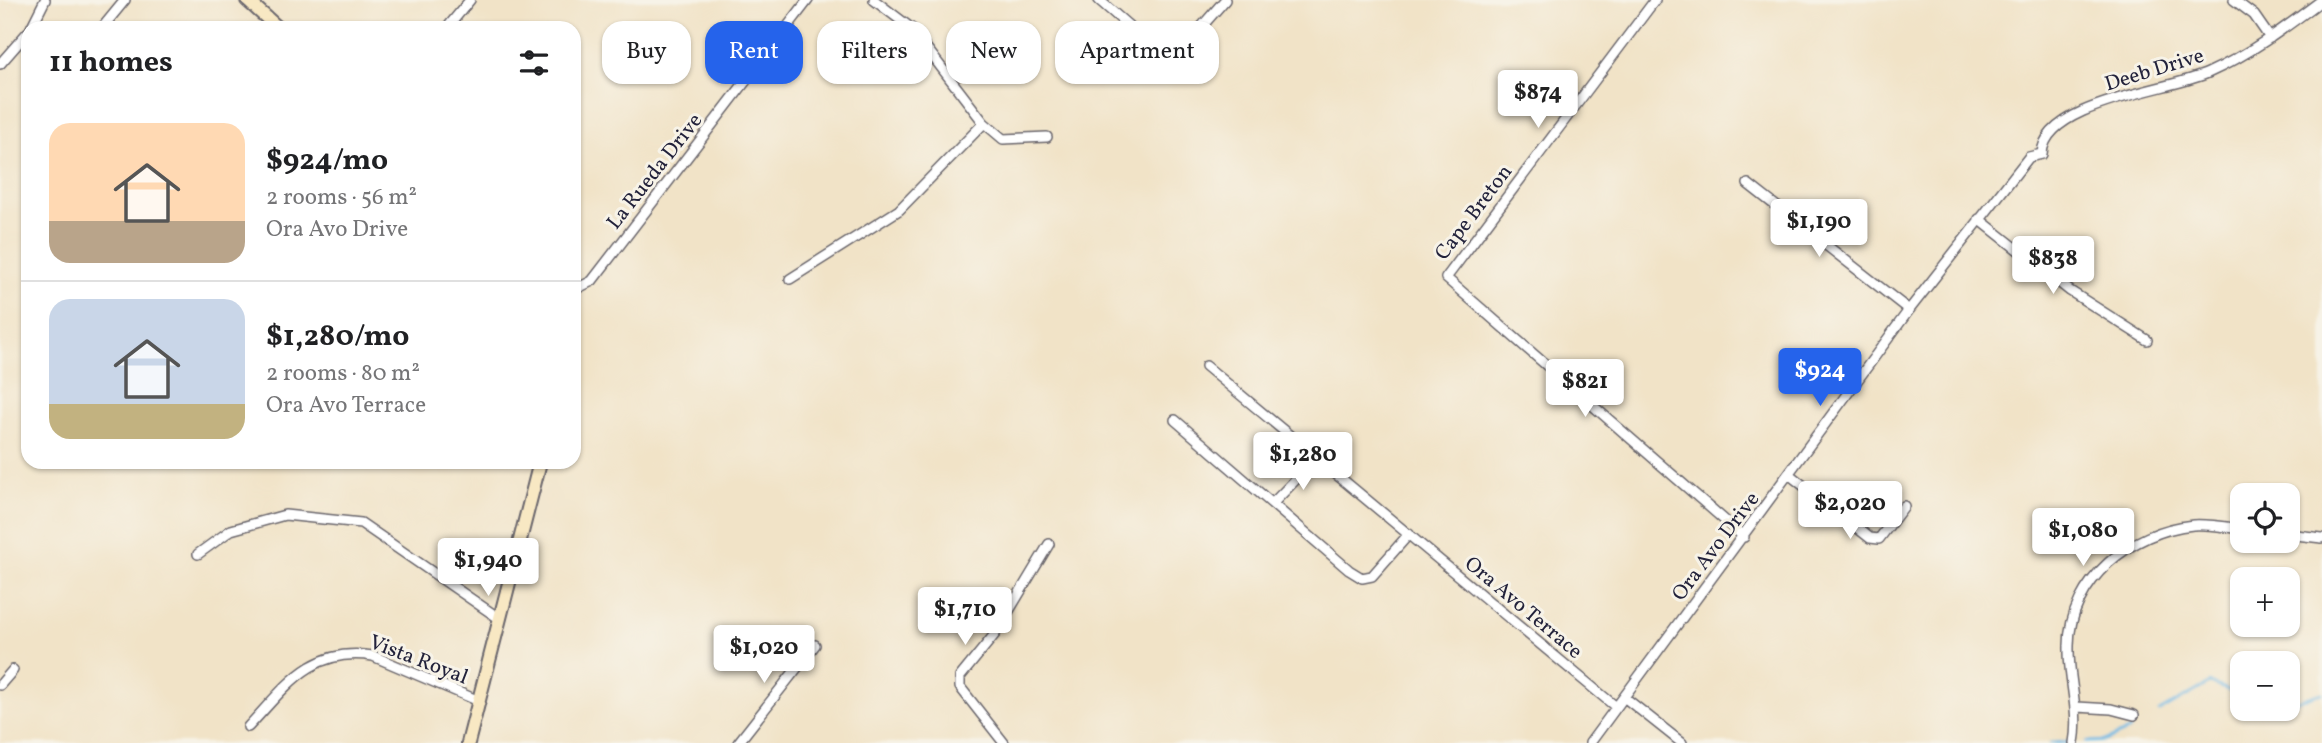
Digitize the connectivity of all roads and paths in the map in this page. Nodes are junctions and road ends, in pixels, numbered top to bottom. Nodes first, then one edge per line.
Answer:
1 (46, 0) edge
2 (125, 0) edge
3 (247, 0) edge
4 (470, 0) edge
5 (808, 0) edge
6 (874, 0) edge
7 (1099, 0) edge
8 (1224, 0) edge
9 (1656, 0) edge
10 (2234, 0) edge
11 (2322, 0) edge
12 (35, 21) edge
13 (108, 21) edge
14 (270, 21) edge
15 (453, 21) edge
16 (2270, 38) junction
17 (21, 40) edge
18 (0, 64) edge
19 (983, 122) junction
20 (1047, 137) dead end
21 (2042, 154) joint
22 (1748, 184) dead end
23 (1979, 219) junction
24 (790, 279) dead end
25 (581, 286) edge
26 (1909, 310) junction
27 (2147, 340) dead end
28 (1206, 366) dead end
29 (1175, 420) dead end
30 (1324, 464) junction
31 (538, 469) edge
32 (1790, 475) junction
33 (1273, 503) junction
34 (1904, 506) dead end
35 (2230, 528) edge
36 (1409, 534) junction
37 (2300, 535) edge
38 (1744, 537) junction
39 (2322, 538) edge
40 (1049, 544) dead end
41 (198, 554) dead end
42 (500, 619) junction
43 (815, 645) dead end
44 (13, 670) dead end
45 (0, 685) edge
46 (1624, 697) junction
47 (479, 701) junction
48 (2077, 706) junction
49 (1616, 707) junction
50 (2134, 715) dead end
51 (248, 727) dead end
52 (468, 743) edge
53 (738, 743) edge
54 (1003, 743) edge
55 (1590, 743) edge
56 (1682, 743) edge
57 (2074, 743) edge

1 - 12 street
2 - 13 street
3 - 14 main road
4 - 15 street
5 - 25 street, La Rueda Drive
6 - 19 street
7 - 8 street
9 - 38 street, Cape Breton
10 - 16 street
11 - 16 street, Deeb Drive
16 - 21 street, Deeb Drive
17 - 18 street
19 - 20 street
19 - 24 street
21 - 23 street, Ora Avo Drive
22 - 26 street
23 - 26 street, Ora Avo Drive
23 - 27 street
26 - 32 street, Ora Avo Drive
28 - 30 street, Ora Avo Terrace
29 - 33 street
30 - 33 street
30 - 36 street, Ora Avo Terrace
31 - 42 main road
32 - 34 street
32 - 38 street, Ora Avo Drive
33 - 36 street
35 - 48 street
36 - 49 street, Ora Avo Terrace
37 - 39 street
38 - 46 street, Ora Avo Drive
40 - 54 street
41 - 42 street
42 - 47 main road
43 - 53 street
44 - 45 street
46 - 49 street, Ora Avo Drive
46 - 56 street
47 - 51 street, Vista Royal
47 - 52 main road
48 - 50 street
48 - 57 street
49 - 55 street

